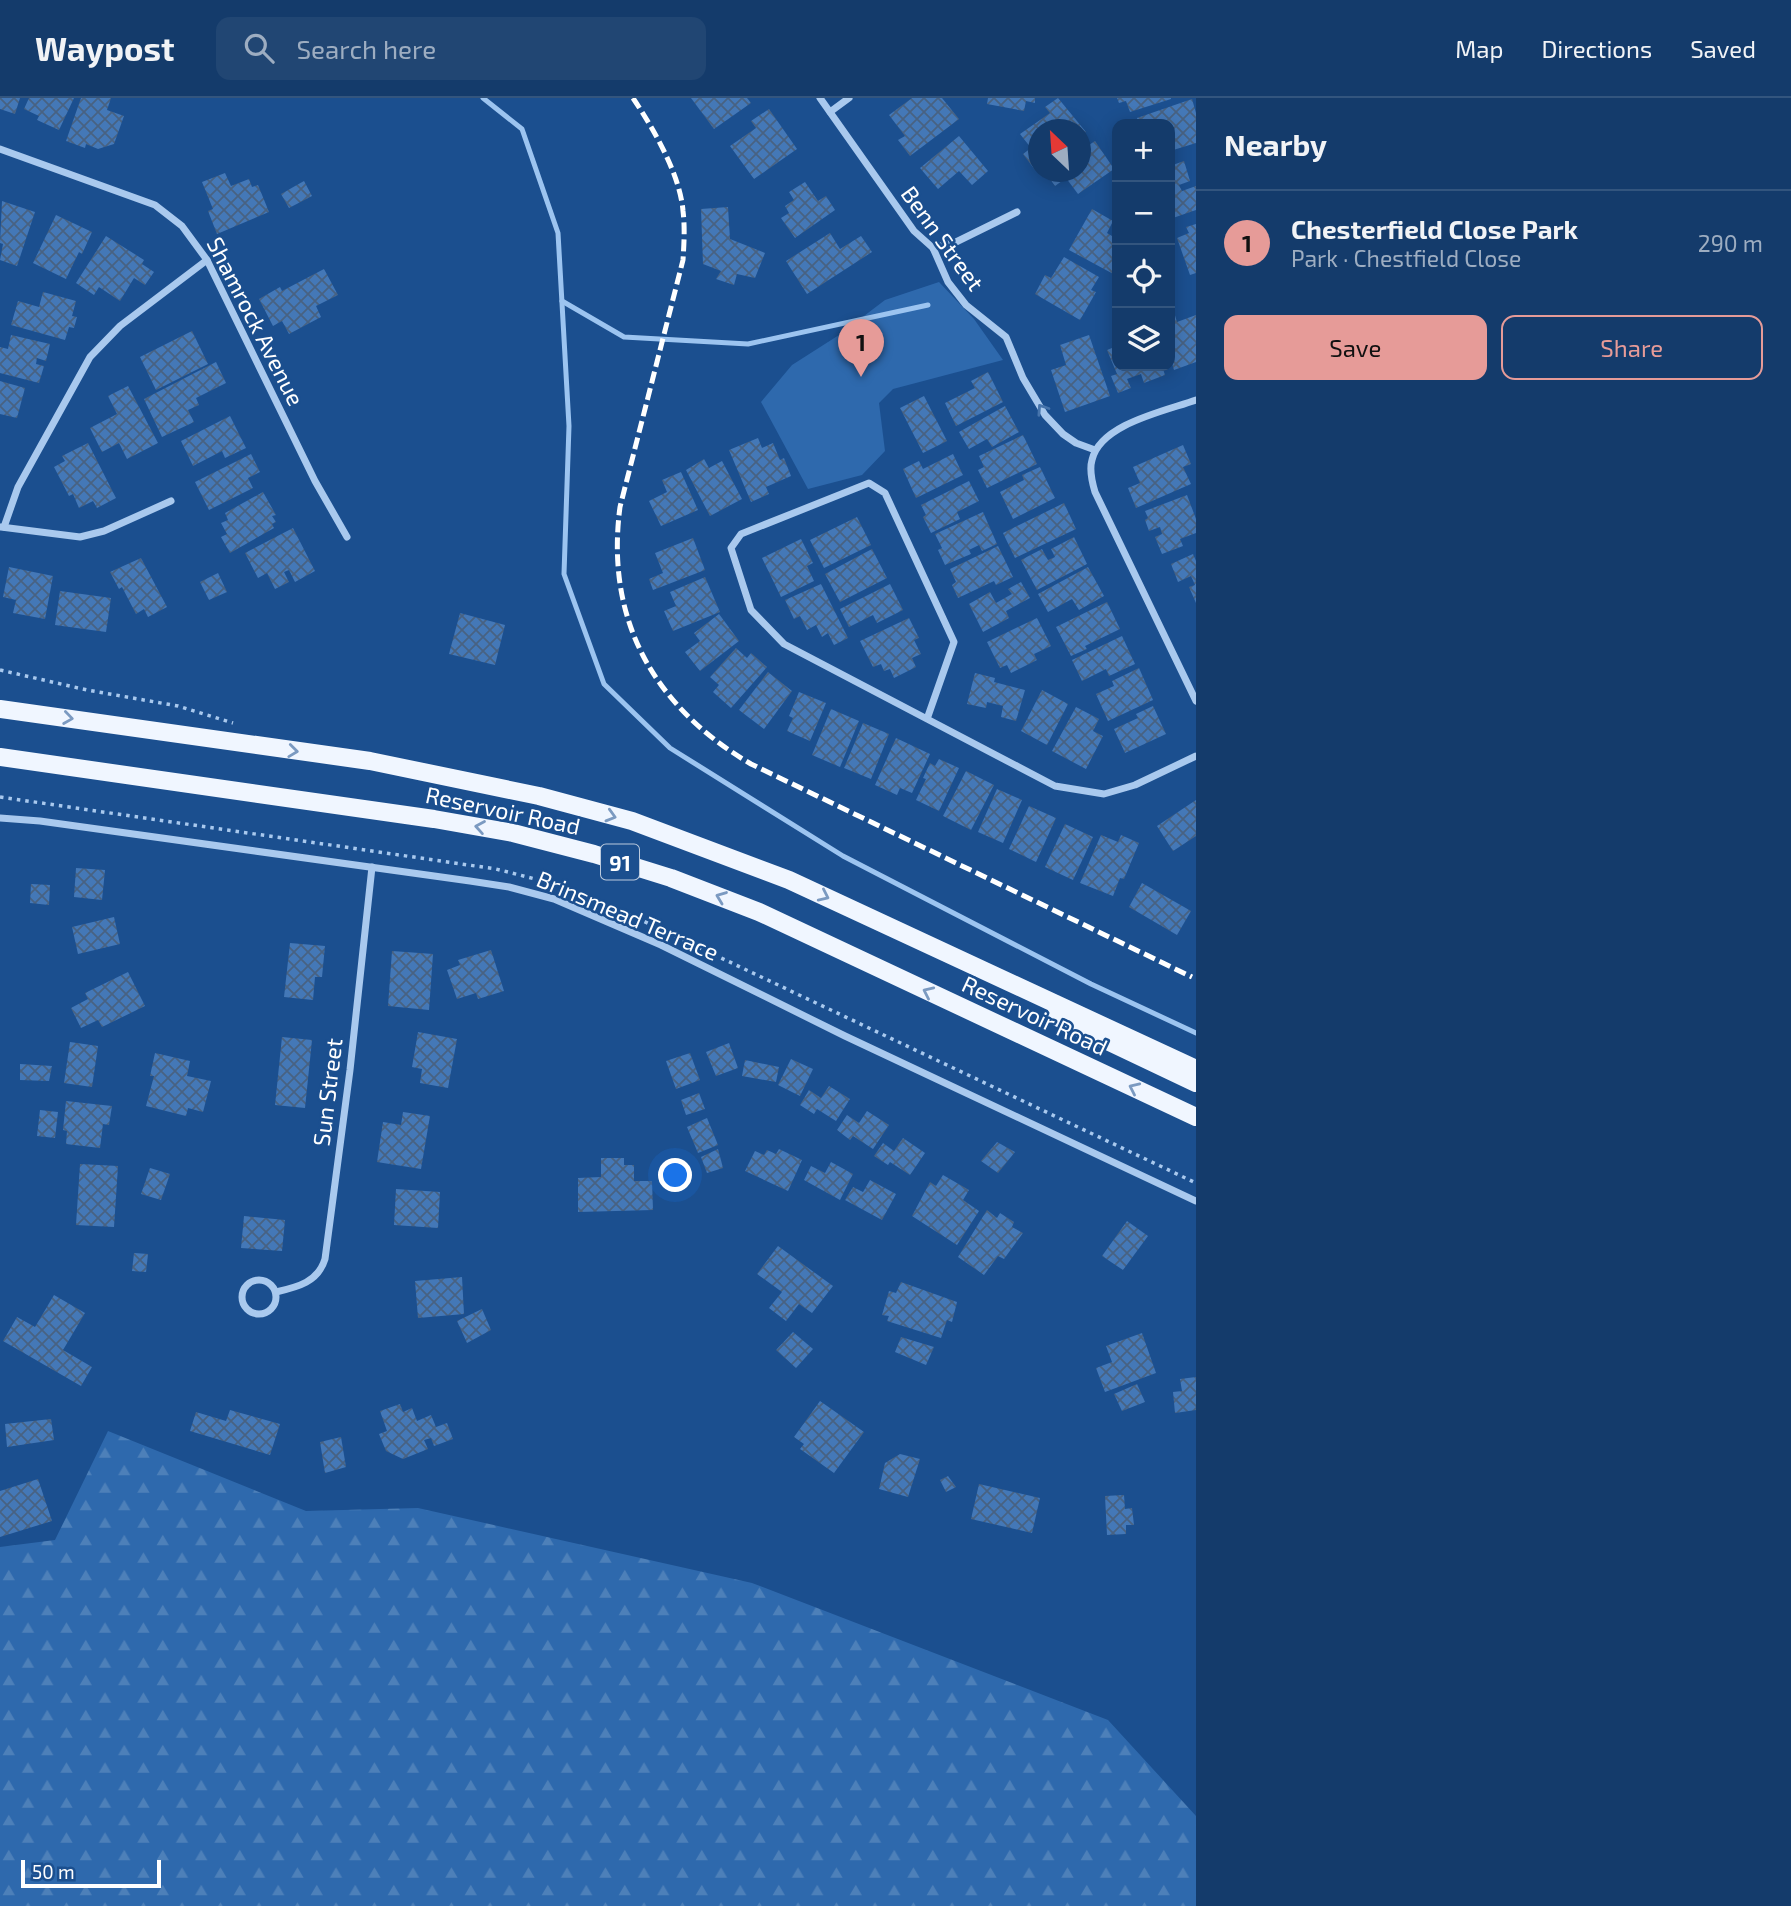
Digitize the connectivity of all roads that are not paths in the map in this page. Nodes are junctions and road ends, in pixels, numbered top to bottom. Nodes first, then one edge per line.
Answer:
1 (820, 98) edge
2 (849, 98) edge
3 (830, 112) junction
4 (0, 149) edge
5 (1017, 212) dead end
6 (933, 248) junction
7 (207, 260) junction
8 (1196, 400) edge
9 (1095, 450) junction
10 (171, 501) dead end
11 (2, 527) edge
12 (346, 537) dead end
13 (1196, 701) edge
14 (0, 709) edge
15 (927, 719) junction
16 (1196, 756) edge
17 (0, 757) edge
18 (0, 818) edge
19 (372, 867) junction
20 (978, 968) junction
21 (1196, 1069) edge
22 (1196, 1083) edge
23 (1196, 1117) edge
24 (1196, 1201) edge
25 (276, 1292) junction

1 - 3 street, Benn Street
2 - 3 street
3 - 6 street, Benn Street
4 - 7 street, Shamrock Avenue
5 - 6 street
9 -> 6 street, Benn Street
7 - 11 street
7 - 12 street, Shamrock Avenue
8 - 9 street
9 - 13 street
10 - 11 street
14 -> 20 main road, Reservoir Road / 91
15 - 15 street
15 - 16 street
23 -> 17 main road, Reservoir Road / 91
18 - 19 street, Brinsmead Terrace
19 - 24 street, Brinsmead Terrace
19 - 25 street, Sun Street
20 - 21 main road, Reservoir Road / 91
20 - 22 main road
25 - 25 street

